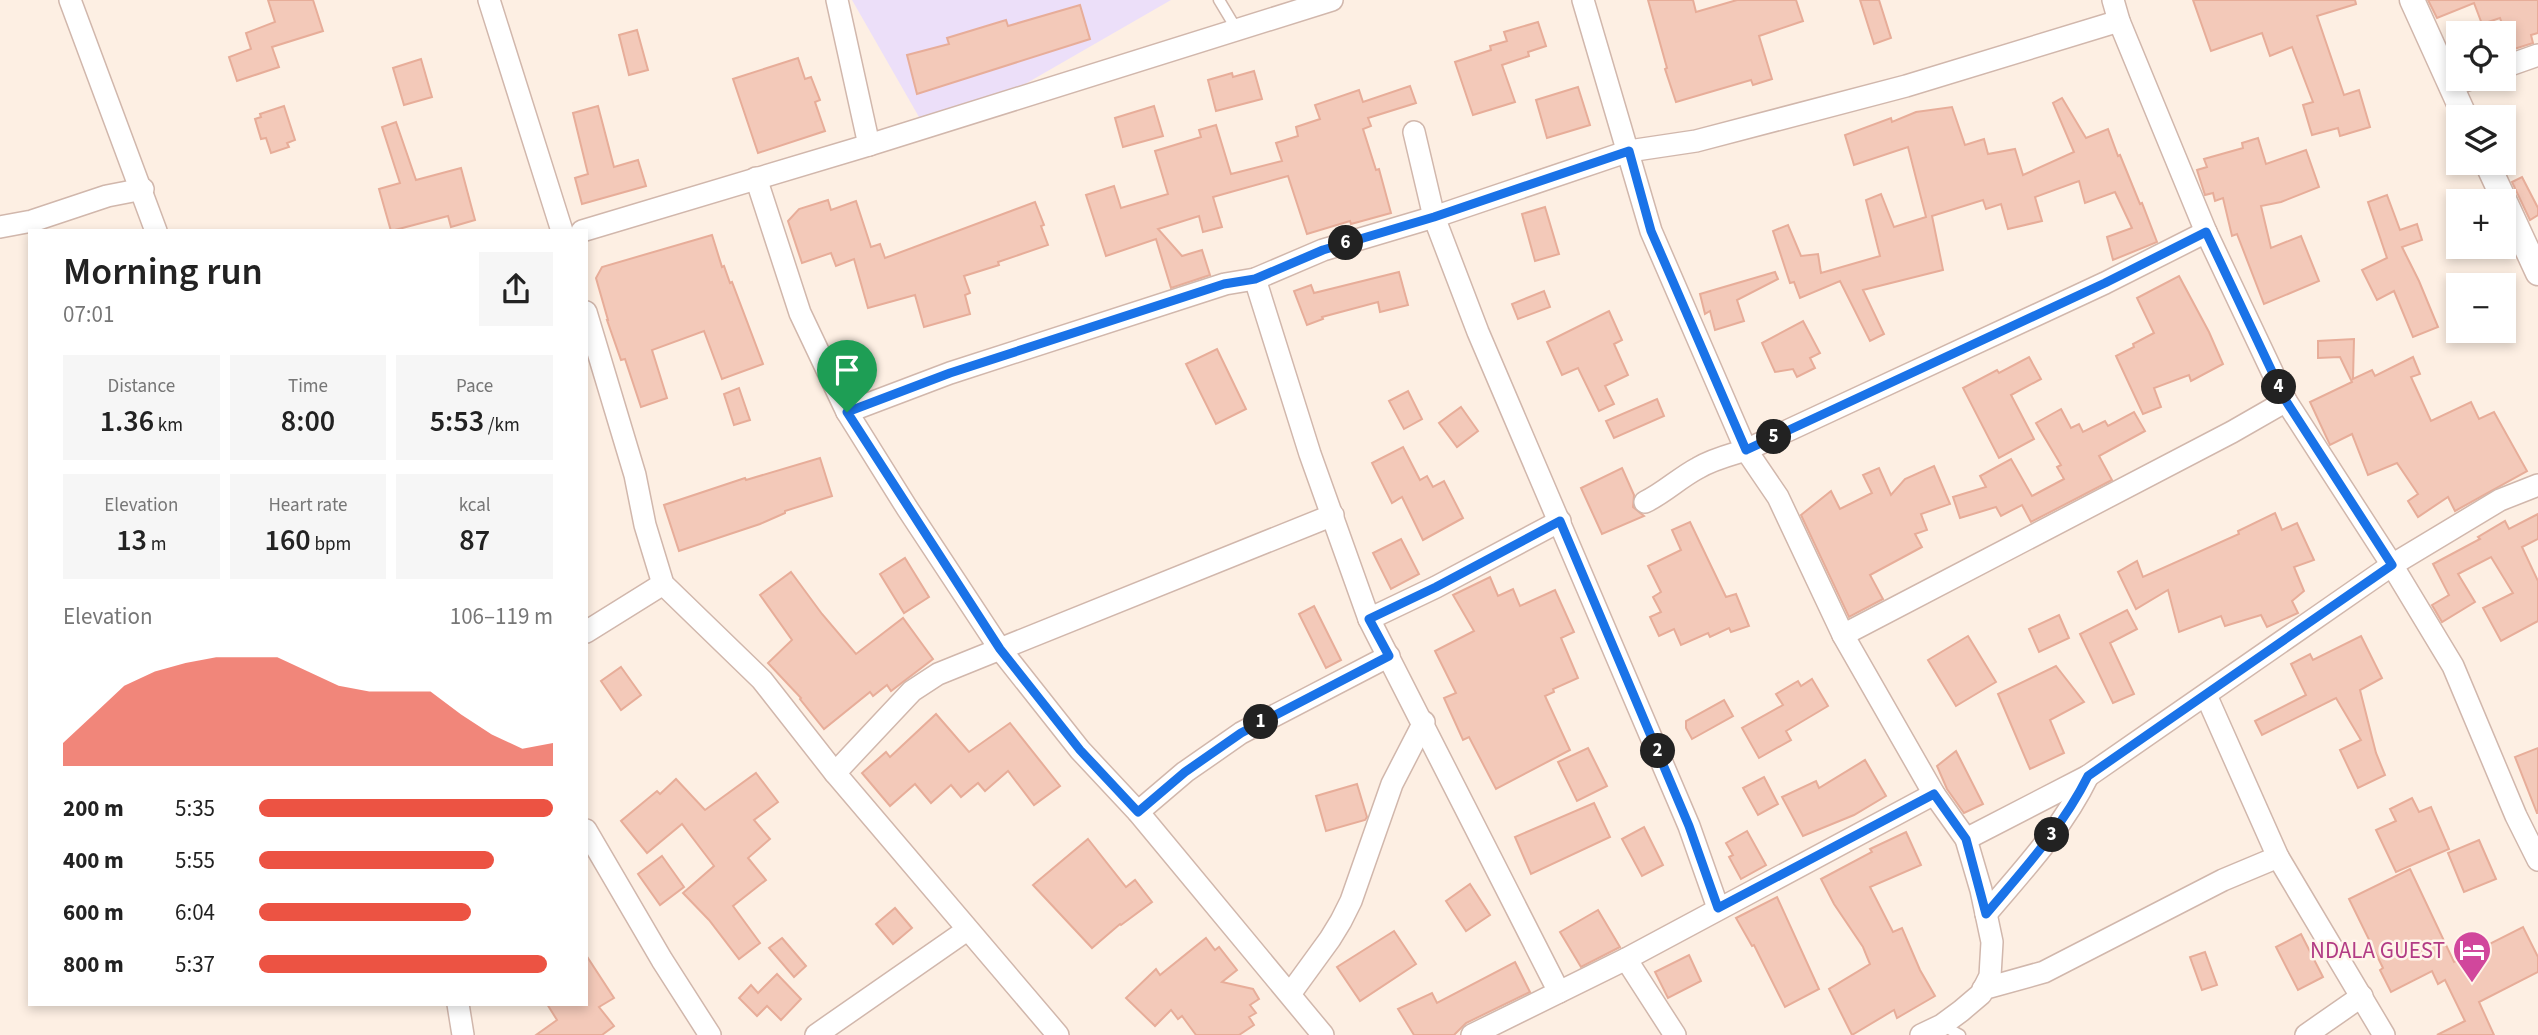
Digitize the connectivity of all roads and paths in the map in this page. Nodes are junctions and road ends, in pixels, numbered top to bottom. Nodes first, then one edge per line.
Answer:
1 (70, 0) edge
2 (489, 0) edge
3 (837, 0) edge
4 (1219, 0) edge
5 (1332, 0) edge
6 (1584, 0) edge
7 (2113, 0) edge
8 (2412, 0) edge
9 (2119, 21) junction
10 (1237, 30) junction
11 (2538, 55) edge
12 (2446, 57) edge
13 (2516, 63) edge
14 (1414, 132) dead end
15 (869, 145) junction
16 (1629, 151) junction
17 (2493, 175) edge
18 (756, 178) junction
19 (143, 189) junction
20 (1434, 217) junction
21 (0, 227) edge
22 (155, 229) edge
23 (561, 229) edge
24 (588, 229) edge
25 (2206, 232) junction
26 (2538, 273) edge
27 (1255, 279) junction
28 (588, 319) edge
29 (2286, 401) junction
30 (847, 412) junction
31 (1746, 450) junction
32 (2538, 485) edge
33 (1645, 502) dead end
34 (1333, 515) junction
35 (1560, 521) junction
36 (2392, 565) junction
37 (663, 584) junction
38 (1369, 619) junction
39 (588, 631) edge
40 (1843, 635) junction
41 (1000, 649) junction
42 (1389, 656) junction
43 (2206, 695) junction
44 (1423, 722) junction
45 (835, 774) junction
46 (2088, 776) junction
47 (1934, 794) junction
48 (1138, 812) junction
49 (588, 833) edge
50 (1966, 839) junction
51 (2278, 857) junction
52 (2538, 860) edge
53 (1718, 908) junction
54 (1986, 914) junction
55 (967, 930) junction
56 (1626, 959) junction
57 (1983, 989) junction
58 (1559, 992) junction
59 (1290, 994) junction
60 (2362, 996) junction
61 (458, 1006) edge
62 (1951, 1030) edge
63 (463, 1035) edge
64 (710, 1035) edge
65 (816, 1035) edge
66 (1058, 1035) edge
67 (1323, 1035) edge
68 (1472, 1035) edge
69 (1675, 1035) edge
70 (1921, 1035) edge
71 (2306, 1035) edge
72 (2384, 1035) edge

1 - 19 street
2 - 23 street
3 - 15 street
4 - 10 lane
5 - 10 street
6 - 16 street
7 - 9 street
8 - 12 street
9 - 16 street
9 - 25 street
10 - 15 street
11 - 13 street
14 - 20 street
15 - 18 street
16 - 20 street
16 - 31 street
17 - 26 street
18 - 24 street
18 - 30 street
19 - 21 street
19 - 22 street
20 - 27 street
20 - 35 street
25 - 29 street
25 - 31 street
27 - 30 street
27 - 34 street
28 - 37 street
29 - 36 street
29 - 40 street
30 - 41 street
31 - 33 street
31 - 40 street
32 - 36 street
34 - 38 street
34 - 41 street
35 - 38 street
35 - 53 street
36 - 43 street
36 - 52 street
37 - 39 street
37 - 45 street
38 - 42 street
40 - 47 street
41 - 45 street
41 - 48 street
42 - 44 street
42 - 48 street
43 - 46 street
43 - 51 street
44 - 58 street
44 - 59 street
45 - 55 street
46 - 50 street
46 - 54 street
47 - 50 street
47 - 53 street
48 - 59 street
49 - 64 street
50 - 54 street
51 - 57 street
51 - 60 street
53 - 56 street
54 - 57 street
55 - 65 street
55 - 66 street
56 - 58 street
56 - 69 street
57 - 62 street
58 - 68 street
59 - 67 street
60 - 71 street
60 - 72 street
61 - 63 street
62 - 70 street

